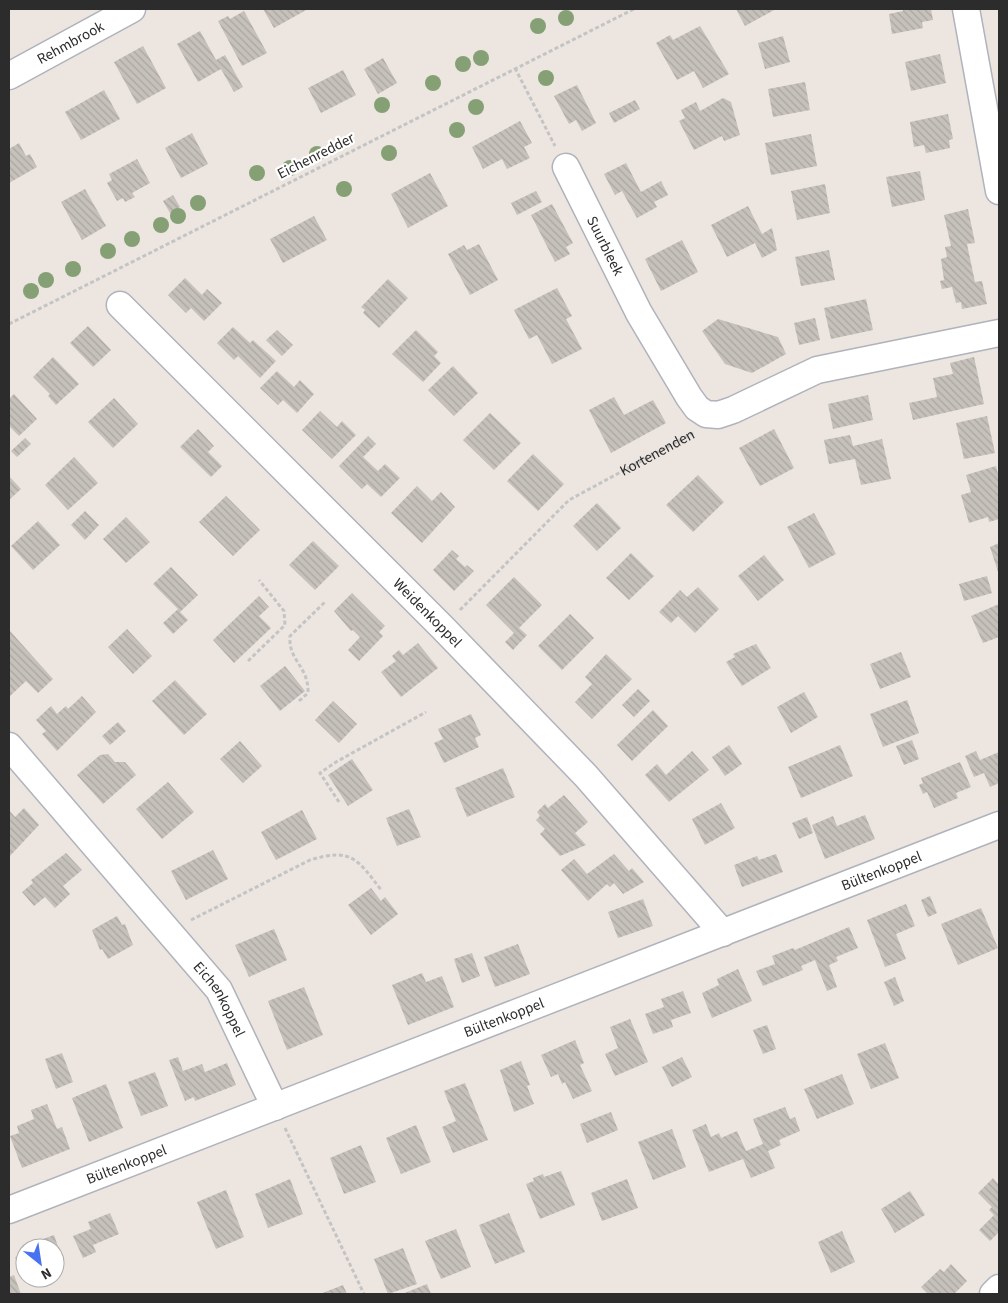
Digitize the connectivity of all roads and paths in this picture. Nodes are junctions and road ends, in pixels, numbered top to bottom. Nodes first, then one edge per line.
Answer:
1 (132, 9) edge
2 (634, 9) edge
3 (966, 9) edge
4 (515, 68) junction
5 (9, 76) edge
6 (566, 167) joint
7 (999, 191) edge
8 (120, 305) dead end
9 (9, 324) edge
10 (999, 334) edge
11 (706, 414) junction
12 (259, 580) dead end
13 (326, 601) dead end
14 (443, 628) junction
15 (248, 661) dead end
16 (299, 700) dead end
17 (426, 712) dead end
18 (9, 746) edge
19 (339, 802) dead end
20 (999, 826) edge
21 (382, 891) dead end
22 (168, 932) junction
23 (724, 933) junction
24 (275, 1107) junction
25 (9, 1210) edge
26 (999, 1288) edge
27 (364, 1294) edge
28 (993, 1294) edge

1 - 5 street, Rehmbrook
2 - 4 path, Eichenredder
3 - 7 street
4 - 6 path
4 - 9 path, Eichenredder
6 - 11 street, Suurbleek
8 - 14 street, Weidenkoppel
10 - 11 street, Kortenenden
11 - 14 path, Kortenenden
12 - 15 path
13 - 16 path
14 - 23 street, Weidenkoppel
17 - 19 path
18 - 22 street, Eichenkoppel
20 - 23 street, Bültenkoppel
21 - 22 path
22 - 24 street, Eichenkoppel
23 - 24 street, Bültenkoppel
24 - 25 street, Bültenkoppel
24 - 27 path
26 - 28 street

